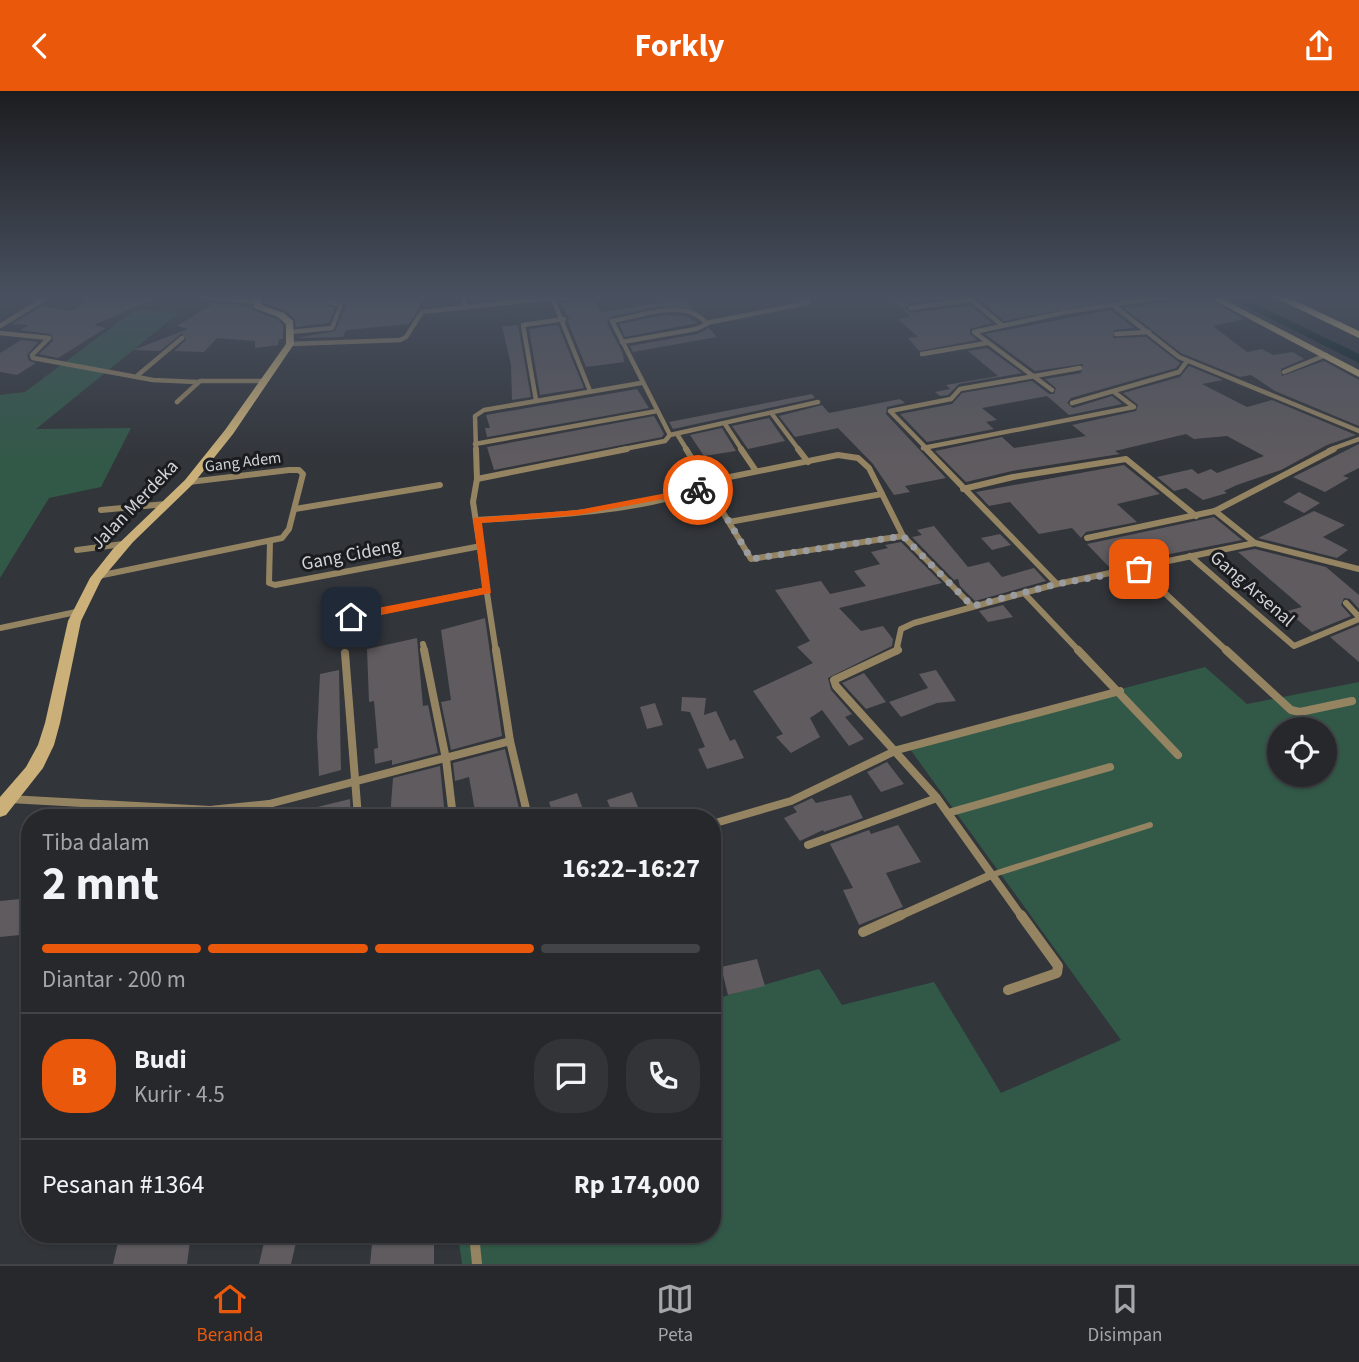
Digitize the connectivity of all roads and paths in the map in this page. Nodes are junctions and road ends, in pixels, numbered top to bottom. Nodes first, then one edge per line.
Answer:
1 (36, 351) edge
2 (167, 351) edge
3 (283, 351) edge
4 (527, 351) edge
5 (575, 351) edge
6 (626, 351) edge
7 (941, 351) edge
8 (998, 351) edge
9 (1174, 351) edge
10 (1318, 351) edge
11 (922, 354) dead end
12 (1326, 355) junction
13 (1187, 361) junction
14 (1080, 368) dead end
15 (1284, 372) dead end
16 (1359, 374) edge
17 (138, 375) junction
18 (1032, 376) junction
19 (265, 381) junction
20 (197, 382) junction
21 (640, 383) junction
22 (1052, 390) dead end
23 (590, 391) junction
24 (1114, 392) junction
25 (536, 400) junction
26 (177, 402) dead end
27 (818, 403) dead end
28 (1072, 403) dead end
29 (657, 411) junction
30 (772, 414) junction
31 (725, 424) junction
32 (1359, 431) edge
33 (674, 435) junction
34 (1359, 439) edge
35 (475, 444) junction
36 (923, 448) junction
37 (808, 462) junction
38 (756, 471) junction
39 (477, 479) junction
40 (189, 482) junction
41 (708, 483) junction
42 (440, 485) dead end
43 (963, 489) junction
44 (882, 493) junction
45 (166, 504) junction
46 (295, 509) junction
47 (101, 510) dead end
48 (1215, 511) junction
49 (1196, 516) junction
50 (477, 520) junction
51 (729, 522) junction
52 (903, 536) junction
53 (1087, 538) dead end
54 (270, 541) junction
55 (1255, 543) junction
56 (124, 544) junction
57 (481, 546) junction
58 (77, 550) dead end
59 (1190, 556) junction
60 (1139, 569) junction
61 (1359, 569) edge
62 (97, 576) junction
63 (1057, 584) junction
64 (487, 590) junction
65 (1025, 594) junction
66 (1346, 603) dead end
67 (972, 606) junction
68 (76, 612) junction
69 (1359, 618) edge
70 (328, 622) dead end
71 (0, 628) edge
72 (423, 644) dead end
73 (345, 653) dead end
74 (1120, 691) junction
75 (1352, 701) dead end
76 (510, 741) junction
77 (897, 750) junction
78 (1178, 755) dead end
79 (446, 759) junction
80 (1110, 767) dead end
81 (355, 781) junction
82 (937, 798) junction
83 (269, 804) junction
84 (4, 805) edge
85 (170, 809) edge
86 (221, 809) edge
87 (269, 809) edge
88 (357, 809) edge
89 (452, 809) edge
90 (526, 809) edge
91 (948, 813) junction
92 (721, 821) edge
93 (1150, 825) dead end
94 (808, 845) dead end
95 (991, 875) junction
96 (863, 932) dead end
97 (1008, 990) dead end
98 (475, 1243) edge
99 (477, 1264) edge

1 - 17 street
2 - 17 street
3 - 19 street, Jalan Merdeka
4 - 25 street
5 - 23 street
6 - 21 street
7 - 11 street
8 - 18 street
9 - 13 street
10 - 12 street
12 - 15 street
12 - 16 street
13 - 24 street
13 - 32 street
14 - 18 street
17 - 20 street
18 - 22 street
18 - 36 street
19 - 20 street
19 - 40 street, Jalan Merdeka
20 - 26 street
21 - 23 street
21 - 29 street
23 - 25 street
24 - 28 street
24 - 36 street
25 - 35 street
27 - 30 street
29 - 33 street
29 - 35 street
30 - 31 street
30 - 37 street
31 - 33 street
31 - 38 street
33 - 39 street
33 - 41 street
34 - 48 street
35 - 39 street
36 - 43 street
37 - 38 street
37 - 44 street
38 - 41 street
39 - 50 street
40 - 45 street, Jalan Merdeka
40 - 46 street, Gang Adem
41 - 50 street
41 - 51 street
42 - 46 street
43 - 49 street
43 - 63 street
44 - 51 street
44 - 52 street
45 - 47 street
45 - 56 street, Jalan Merdeka
46 - 54 street, Gang Cideng
48 - 49 street
48 - 55 street
49 - 53 street
50 - 57 street
51 - 52 street
52 - 67 street
54 - 57 street, Gang Cideng
54 - 62 street
55 - 59 street
55 - 61 street
56 - 58 street
56 - 62 street, Jalan Merdeka
57 - 64 street
59 - 60 street
59 - 69 street, Gang Arsenal
60 - 63 street
60 - 75 street
62 - 68 street, Jalan Merdeka
63 - 65 street
64 - 70 street
64 - 76 street
65 - 67 street
65 - 74 street
66 - 69 street
67 - 77 street
68 - 71 street
68 - 84 street, Jalan Merdeka
72 - 79 street
73 - 81 street
74 - 77 street
74 - 78 street
76 - 79 street
76 - 90 street
77 - 82 street
77 - 92 street
79 - 81 street
79 - 89 street
80 - 91 street
81 - 83 street
81 - 88 street
82 - 91 street
82 - 94 street
83 - 86 street
83 - 87 street
84 - 85 street
91 - 95 street
93 - 95 lane
95 - 96 street
95 - 97 street
98 - 99 street

